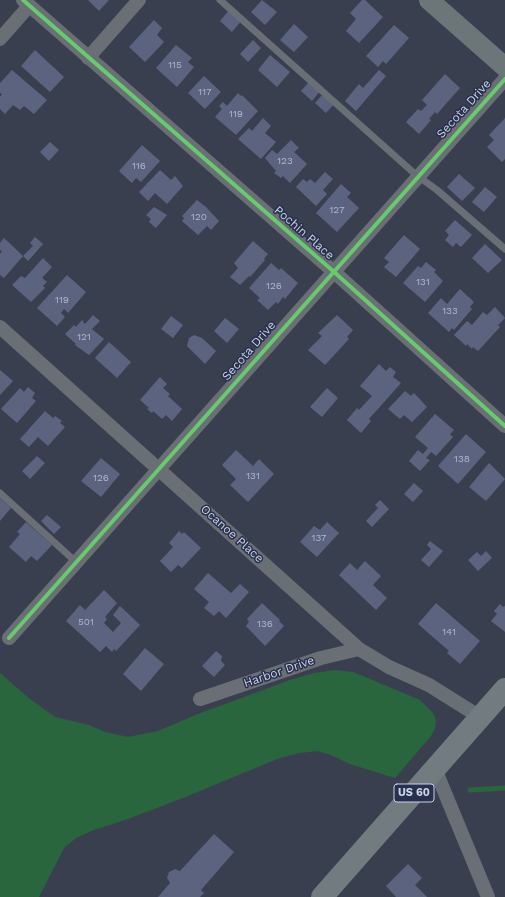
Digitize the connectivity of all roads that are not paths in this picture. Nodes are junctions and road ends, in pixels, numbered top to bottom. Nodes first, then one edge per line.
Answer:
1 (139, 0) edge
2 (220, 0) edge
3 (429, 0) edge
4 (26, 3) edge
5 (0, 39) edge
6 (88, 58) junction
7 (505, 67) edge
8 (505, 78) edge
9 (418, 176) junction
10 (505, 249) edge
11 (332, 271) junction
12 (0, 327) edge
13 (505, 426) edge
14 (159, 469) junction
15 (0, 493) edge
16 (76, 562) junction
17 (9, 638) dead end
18 (359, 649) junction
19 (505, 689) edge
20 (200, 699) dead end
21 (480, 717) junction
22 (435, 769) junction
23 (322, 897) edge
24 (488, 897) edge

1 - 6 street
2 - 9 lane
3 - 7 main road
4 - 5 street
4 - 6 street
6 - 11 street, Pochin Place
8 - 9 street, Secota Drive
9 - 10 lane
9 - 11 street, Secota Drive
11 - 13 street, Pochin Place
11 - 14 street, Secota Drive
12 - 14 street, Ocanoe Place
14 - 16 street, Secota Drive
14 - 18 street, Ocanoe Place
15 - 16 lane
16 - 17 street, Secota Drive
18 - 20 street, Harbor Drive
18 - 21 street, Ocanoe Place
19 - 21 main road, US 60
21 - 22 main road, US 60
22 - 23 main road, US 60
22 - 24 street

